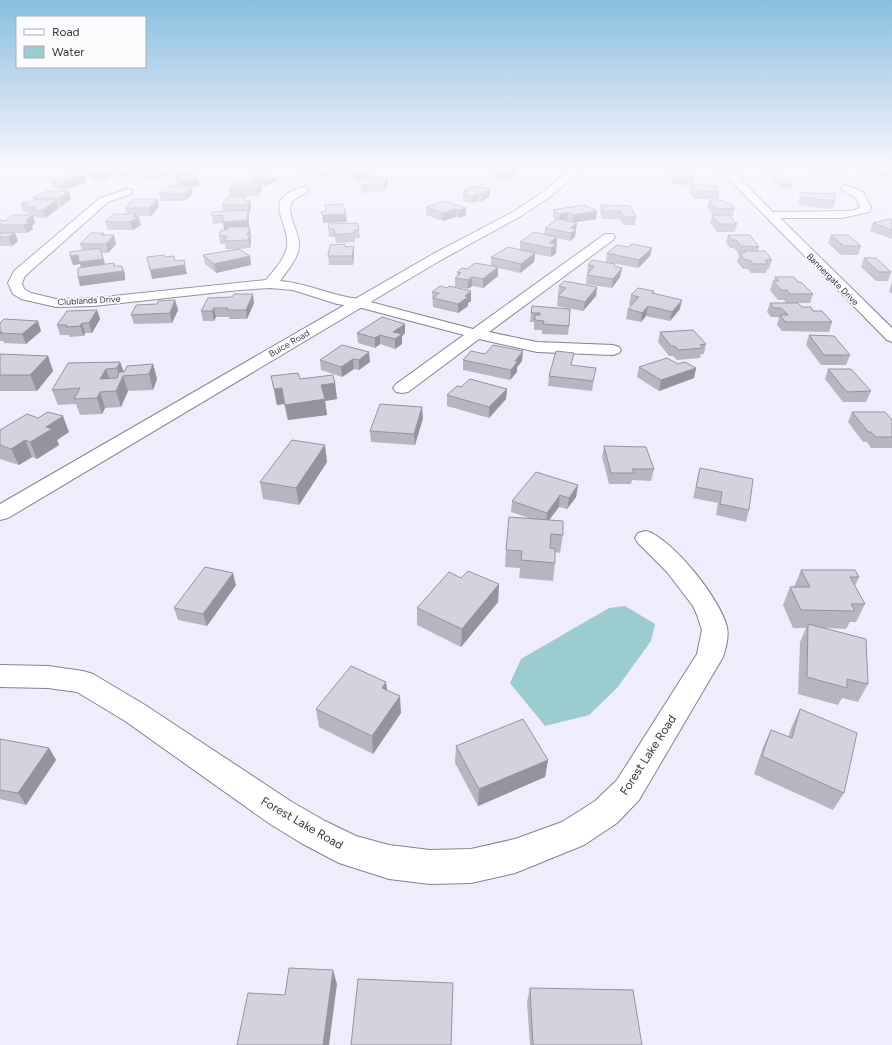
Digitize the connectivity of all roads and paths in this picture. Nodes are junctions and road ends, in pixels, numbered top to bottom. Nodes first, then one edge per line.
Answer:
1 (84, 218) edge
2 (285, 218) edge
3 (511, 218) edge
4 (773, 218) edge
5 (609, 237) dead end
6 (270, 284) junction
7 (359, 303) junction
8 (476, 334) junction
9 (892, 338) edge
10 (613, 350) dead end
11 (402, 388) dead end
12 (0, 513) edge
13 (646, 538) dead end
14 (0, 676) edge

1 - 6 street, Clublands Drive
2 - 6 street
3 - 7 street, Buice Road
4 - 9 street, Bannergate Drive
5 - 8 street
6 - 7 street, Clublands Drive
7 - 8 street, Clublands Drive
7 - 12 street, Buice Road
8 - 10 street, Clublands Drive
8 - 11 street
13 - 14 street, Forest Lake Road

